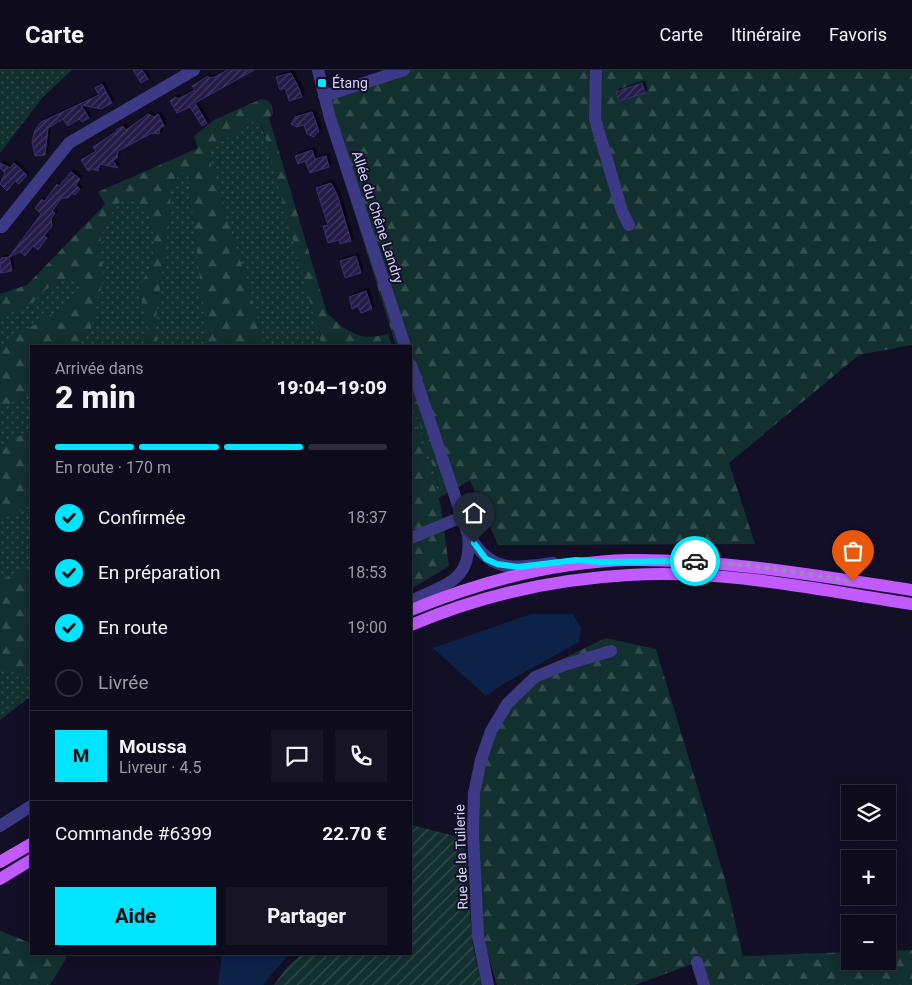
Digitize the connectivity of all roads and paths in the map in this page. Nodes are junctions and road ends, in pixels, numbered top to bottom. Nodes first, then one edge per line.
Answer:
1 (194, 70) edge
2 (318, 70) edge
3 (404, 70) edge
4 (596, 70) edge
5 (324, 96) junction
6 (629, 225) dead end
7 (2, 227) dead end
8 (405, 345) edge
9 (412, 368) edge
10 (462, 517) junction
11 (467, 532) junction
12 (412, 538) edge
13 (600, 562) junction
14 (912, 590) edge
15 (412, 600) edge
16 (912, 604) edge
17 (412, 610) edge
18 (412, 625) edge
19 (611, 651) dead end
20 (30, 807) edge
21 (0, 826) edge
22 (30, 845) edge
23 (30, 861) edge
24 (0, 862) edge
25 (0, 879) edge
26 (697, 962) dead end
27 (488, 985) edge
28 (704, 985) edge

1 - 7 street
2 - 5 street, Allée du Chêne Landry
3 - 5 street
4 - 6 street
5 - 8 street, Allée du Chêne Landry
9 - 10 street
10 - 11 street
10 - 12 street
11 - 13 street
11 - 15 street
13 - 14 main road
13 - 17 main road
16 - 18 main road
19 - 27 street, Rue de la Tuilerie
20 - 21 street
22 - 24 main road
23 - 25 main road
26 - 28 street

